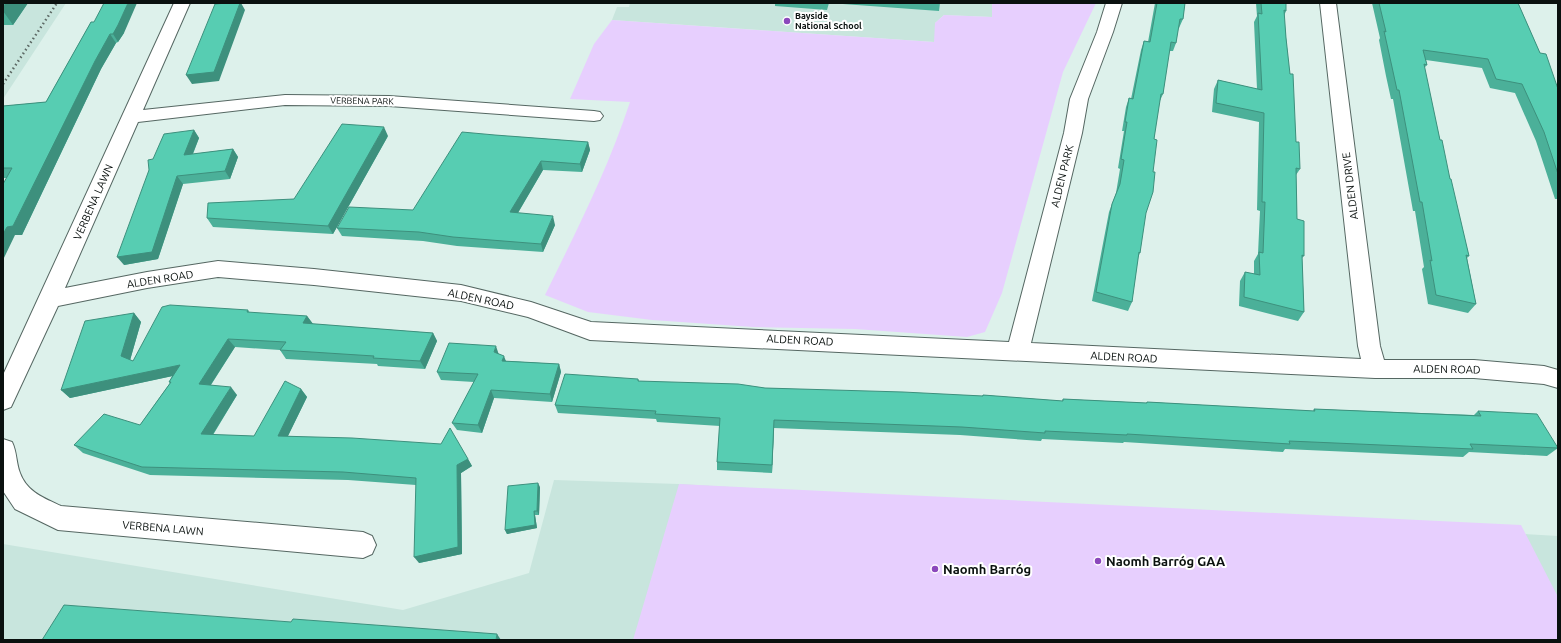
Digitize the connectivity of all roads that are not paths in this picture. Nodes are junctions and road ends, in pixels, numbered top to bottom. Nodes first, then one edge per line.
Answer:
1 (182, 3) edge
2 (1114, 3) edge
3 (1328, 3) edge
4 (594, 116) dead end
5 (131, 117) junction
6 (50, 299) junction
7 (1018, 352) junction
8 (1376, 369) junction
9 (1558, 379) edge
10 (3, 400) edge
11 (3, 450) edge
12 (363, 545) dead end

1 - 5 street, VERBENA LAWN
2 - 7 street, ALDEN PARK
3 - 8 street, ALDEN DRIVE
4 - 5 street, VERBENA PARK
5 - 6 street, VERBENA LAWN
6 - 7 street, ALDEN ROAD
6 - 10 street, VERBENA LAWN
7 - 8 street, ALDEN ROAD
8 - 9 street, ALDEN ROAD
11 - 12 street, VERBENA LAWN

